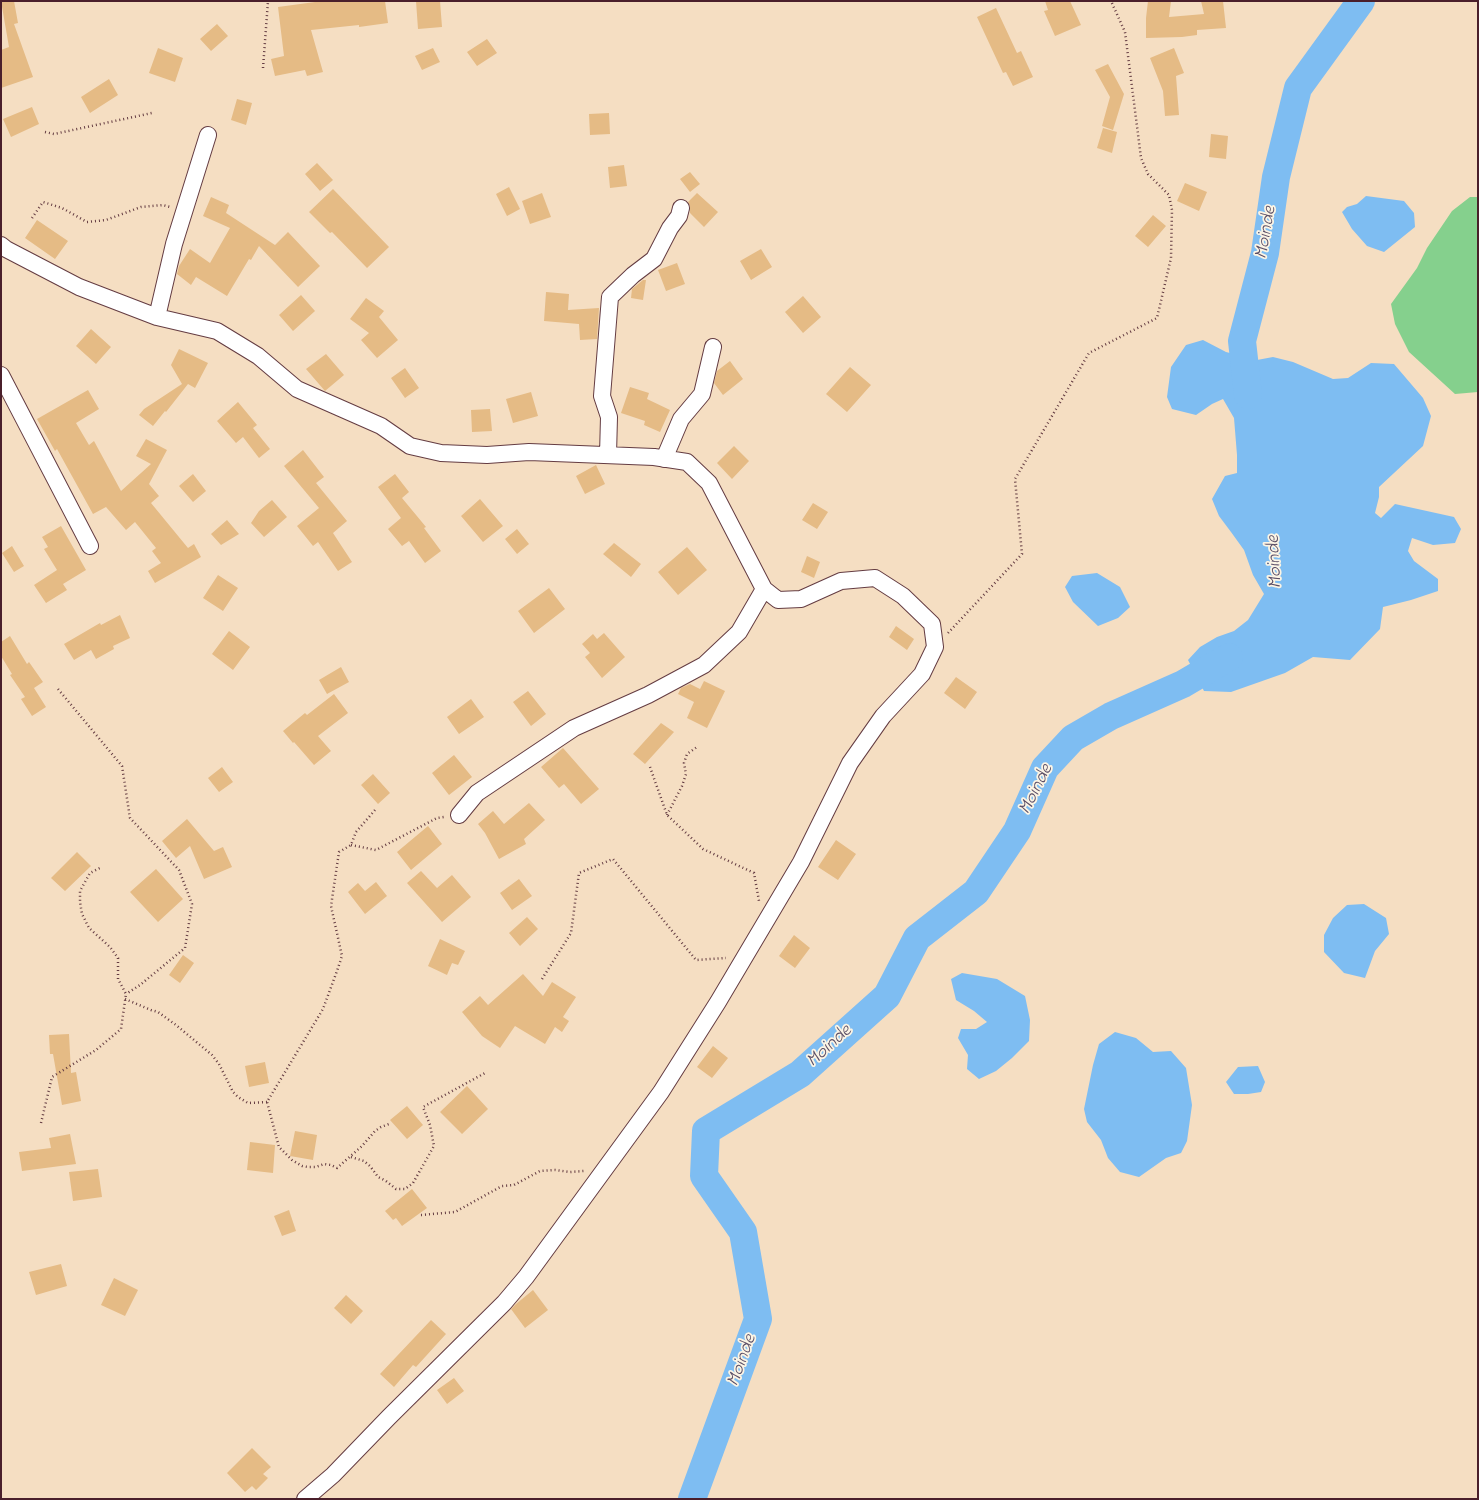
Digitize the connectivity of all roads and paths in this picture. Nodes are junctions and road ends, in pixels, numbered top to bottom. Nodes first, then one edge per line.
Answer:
1 (268, 1) edge
2 (1111, 1) edge
3 (263, 68) dead end
4 (152, 113) dead end
5 (45, 132) dead end
6 (208, 135) dead end
7 (681, 208) dead end
8 (185, 211) junction
9 (32, 218) dead end
10 (1, 245) edge
11 (157, 317) junction
12 (713, 347) dead end
13 (1, 375) edge
14 (608, 455) junction
15 (664, 458) junction
16 (90, 546) dead end
17 (764, 589) junction
18 (935, 647) junction
19 (58, 689) dead end
20 (697, 747) dead end
21 (650, 767) dead end
22 (375, 810) dead end
23 (459, 815) joint
24 (667, 816) junction
25 (351, 845) junction
26 (102, 867) dead end
27 (768, 916) junction
28 (730, 958) dead end
29 (542, 979) dead end
30 (126, 994) junction
31 (125, 999) junction
32 (485, 1073) dead end
33 (267, 1102) junction
34 (41, 1123) dead end
35 (389, 1124) dead end
36 (351, 1157) junction
37 (600, 1174) junction
38 (421, 1215) dead end
39 (305, 1499) edge

1 - 3 path
2 - 18 path
4 - 5 path
6 - 8 street
7 - 14 street
8 - 9 path
8 - 11 street
10 - 11 street
11 - 14 street
12 - 15 street
13 - 16 street
14 - 15 street
15 - 17 street
17 - 18 street
17 - 23 street
18 - 27 street
19 - 30 path
20 - 24 path
21 - 24 path
22 - 25 path
23 - 25 path
24 - 27 path
25 - 33 path
26 - 30 path
27 - 37 street
28 - 29 path
30 - 31 path
31 - 33 path
31 - 34 path
32 - 36 path
33 - 36 path
35 - 36 path
37 - 38 path
37 - 39 street

